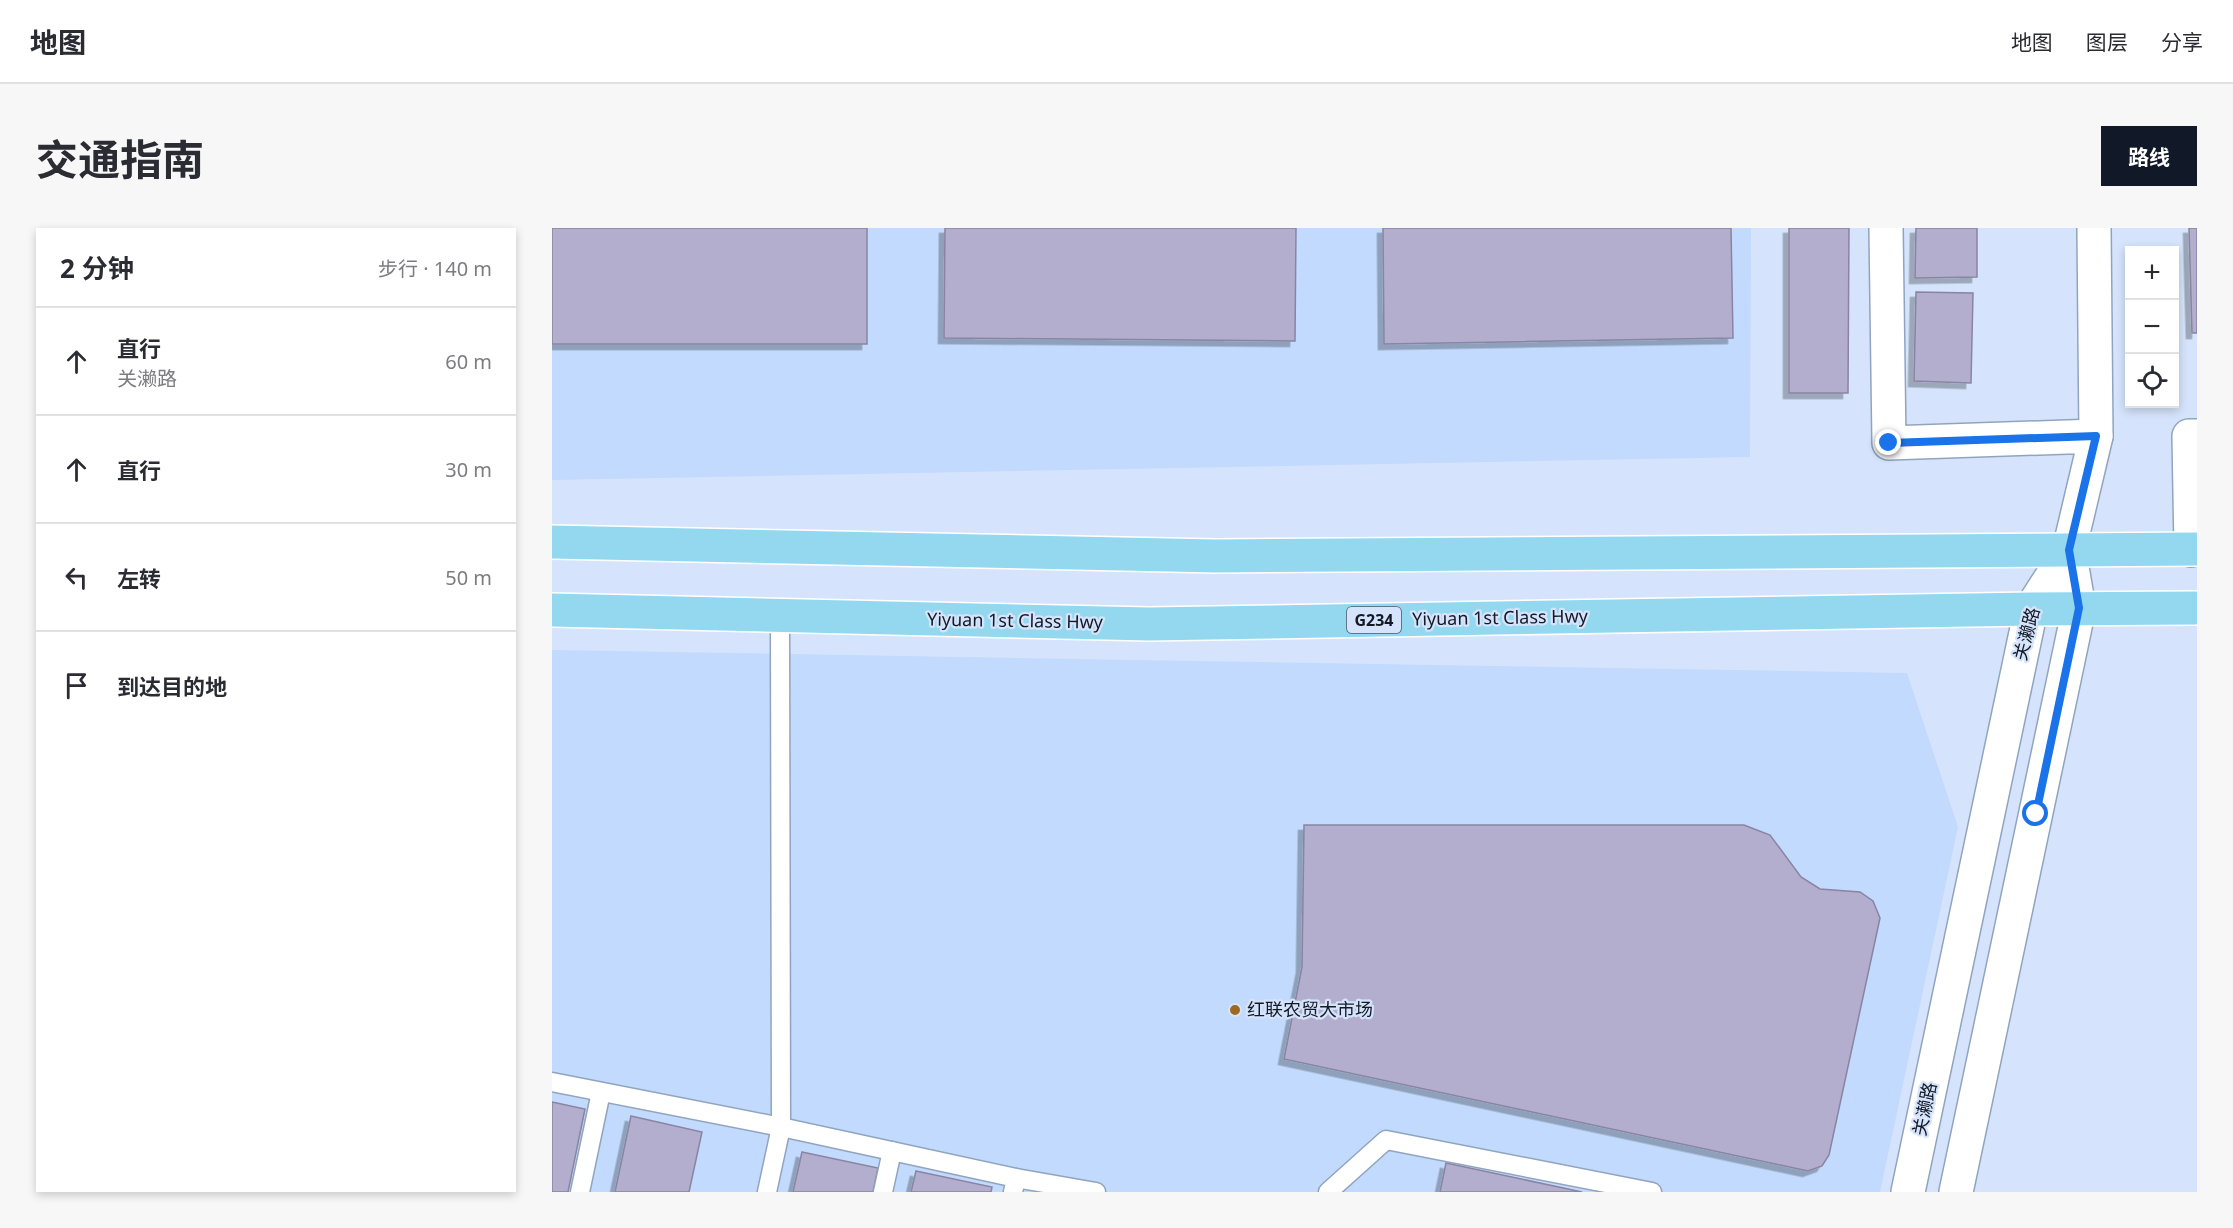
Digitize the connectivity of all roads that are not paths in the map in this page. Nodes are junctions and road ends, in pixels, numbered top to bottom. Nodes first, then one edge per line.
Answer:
1 (1886, 228) edge
2 (2094, 228) edge
3 (2096, 436) junction
4 (2197, 436) edge
5 (552, 542) edge
6 (2069, 550) junction
7 (2194, 550) edge
8 (2079, 608) junction
9 (2197, 608) edge
10 (2031, 609) junction
11 (552, 610) edge
12 (780, 616) junction
13 (552, 1082) edge
14 (601, 1092) junction
15 (781, 1127) junction
16 (892, 1151) junction
17 (1015, 1185) edge
18 (580, 1192) edge
19 (767, 1192) edge
20 (883, 1192) edge
21 (1096, 1192) edge
22 (1328, 1192) edge
23 (1652, 1192) edge
24 (1908, 1192) edge
25 (1956, 1192) edge

1 - 3 street
2 - 3 street
3 - 6 street
4 - 7 street
5 - 6 highway
6 - 7 highway
6 - 8 street
6 - 10 street, 关濑路
8 - 9 highway, Yiyuan 1st Class Hwy / G234
8 - 10 highway, Yiyuan 1st Class Hwy / G234
8 - 25 street
10 - 12 highway, Yiyuan 1st Class Hwy / G234
10 - 24 street, 关濑路
11 - 12 highway, Yiyuan 1st Class Hwy / G234
12 - 15 lane
13 - 14 lane
14 - 15 lane
14 - 18 lane
15 - 16 lane
15 - 19 lane
16 - 17 lane
16 - 20 lane
17 - 21 lane
22 - 23 lane

